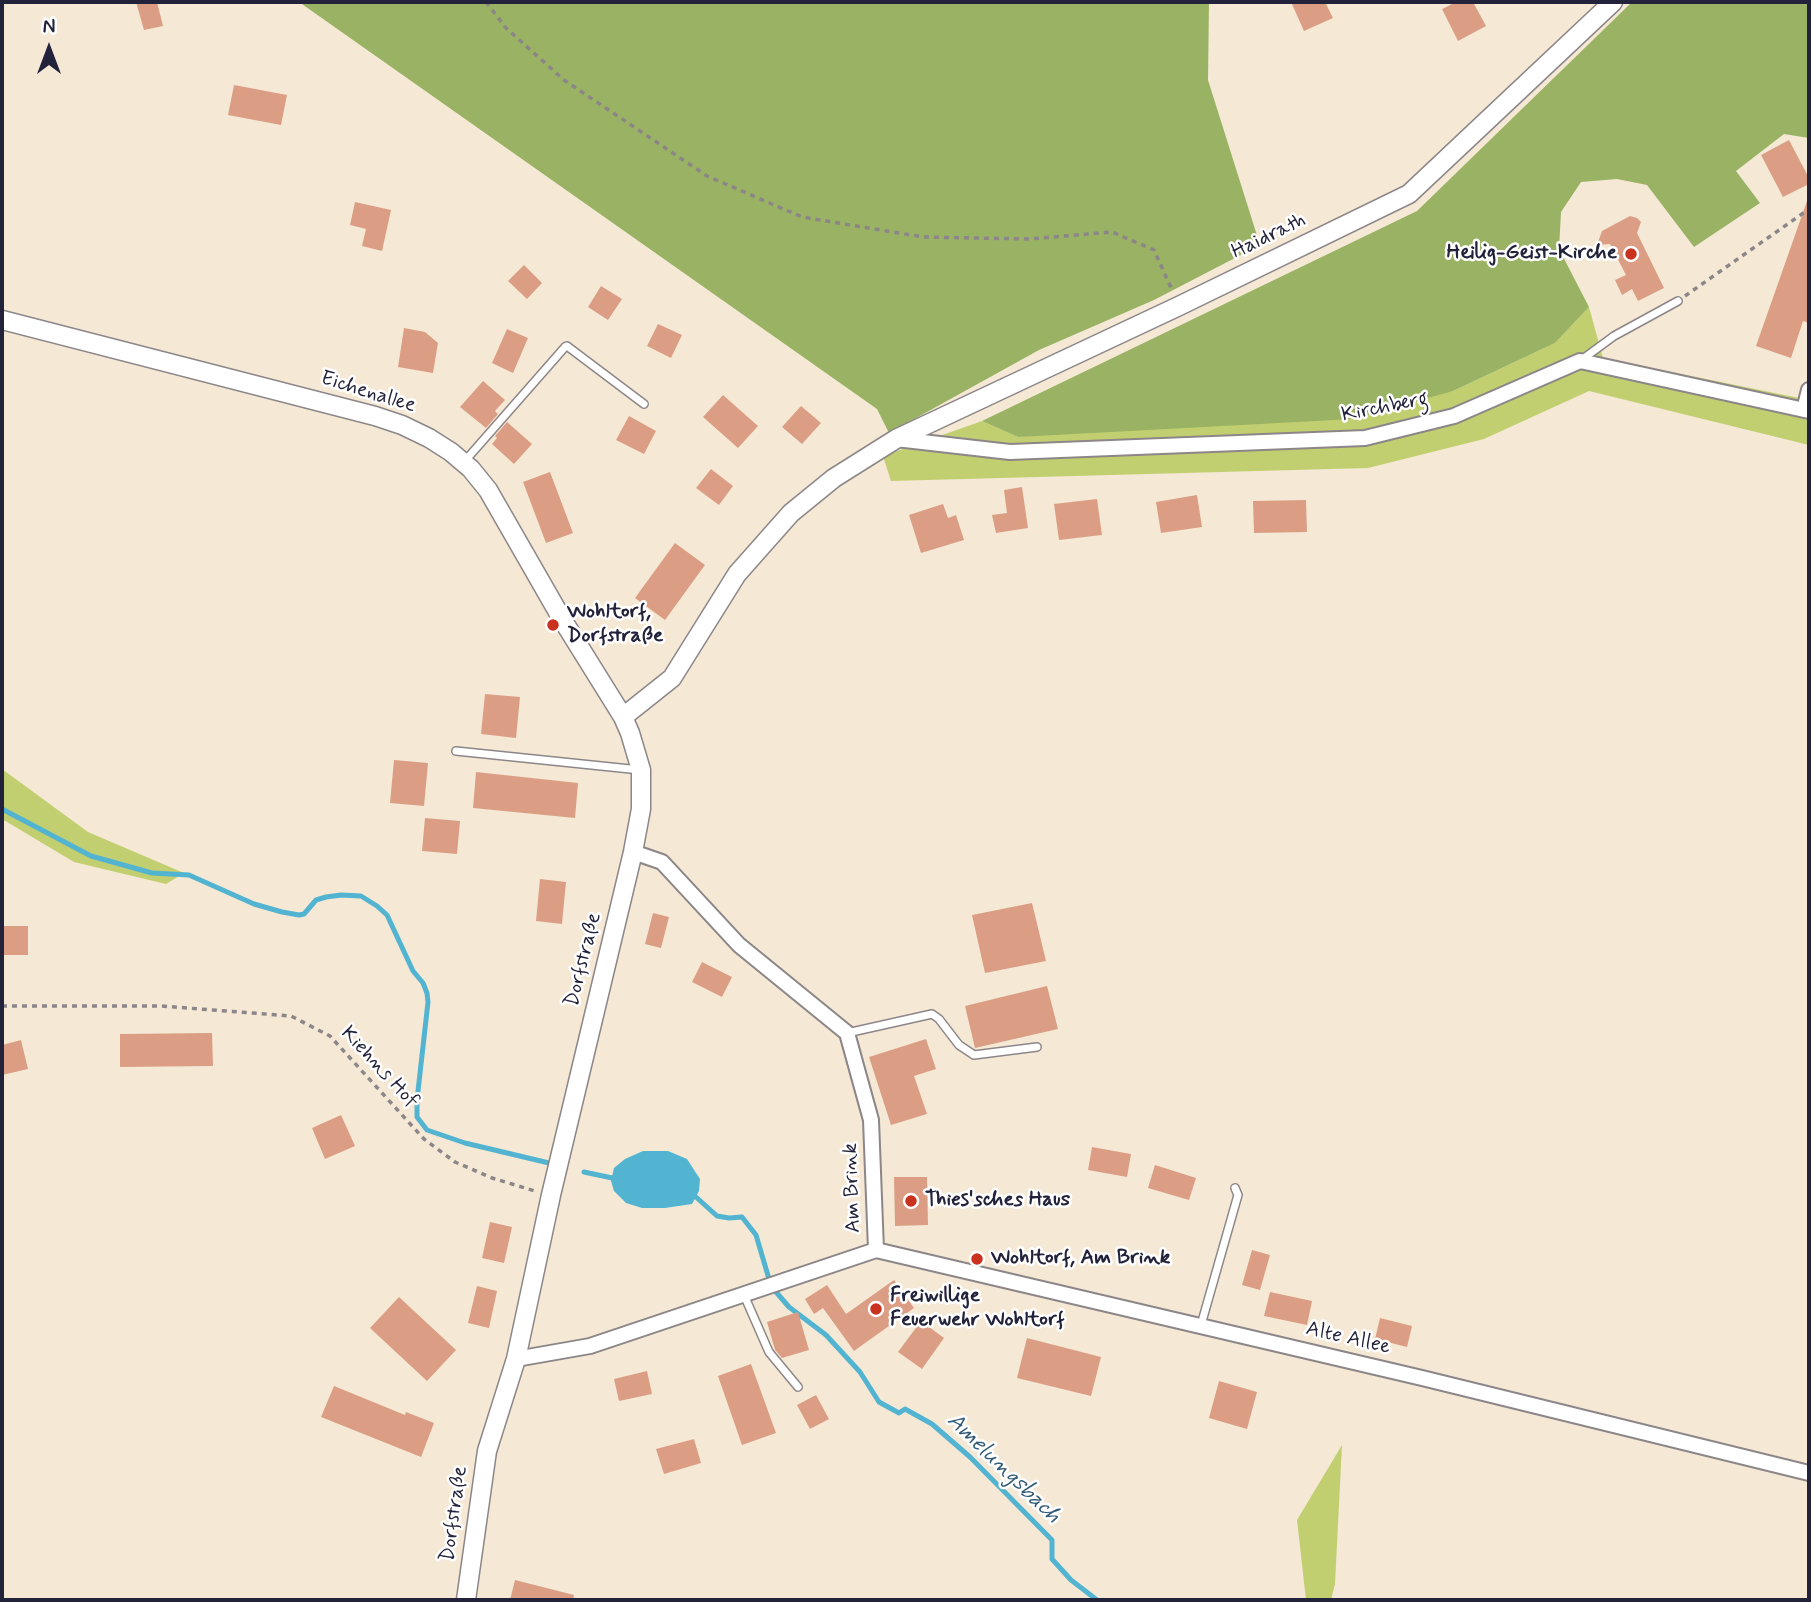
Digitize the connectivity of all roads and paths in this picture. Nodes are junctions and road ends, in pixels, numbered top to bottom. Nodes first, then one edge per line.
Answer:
1 (485, 2) edge
2 (1613, 2) edge
3 (1809, 209) edge
4 (1678, 301) joint
5 (1179, 306) junction
6 (2, 320) edge
7 (1580, 361) junction
8 (1809, 390) edge
9 (644, 404) dead end
10 (1807, 410) edge
11 (896, 439) junction
12 (464, 463) junction
13 (623, 717) junction
14 (456, 751) dead end
15 (640, 770) junction
16 (634, 852) junction
17 (2, 1006) edge
18 (847, 1033) junction
19 (1037, 1047) dead end
20 (1235, 1188) dead end
21 (551, 1195) junction
22 (876, 1250) junction
23 (744, 1294) junction
24 (1200, 1326) junction
25 (516, 1359) junction
26 (799, 1387) dead end
27 (1809, 1473) edge
28 (466, 1600) edge

1 - 5 path
2 - 5 street, Haidrath
3 - 4 path
4 - 7 lane
5 - 11 street, Haidrath
6 - 12 street, Eichenallee
7 - 10 street
7 - 11 street, Kirchberg
8 - 10 street
9 - 12 lane
11 - 13 street
12 - 13 street, Eichenallee
13 - 15 street, Dorfstraße
14 - 15 lane
15 - 16 street, Dorfstraße
16 - 18 street
16 - 21 street, Dorfstraße
17 - 21 path, Kiehns Hof
18 - 19 lane
18 - 22 street, Am Brink
20 - 24 lane
21 - 25 street, Dorfstraße
22 - 23 street, Am Brink
22 - 24 street, Alte Allee
23 - 25 street, Am Brink
23 - 26 lane
24 - 27 street, Alte Allee
25 - 28 street, Dorfstraße

